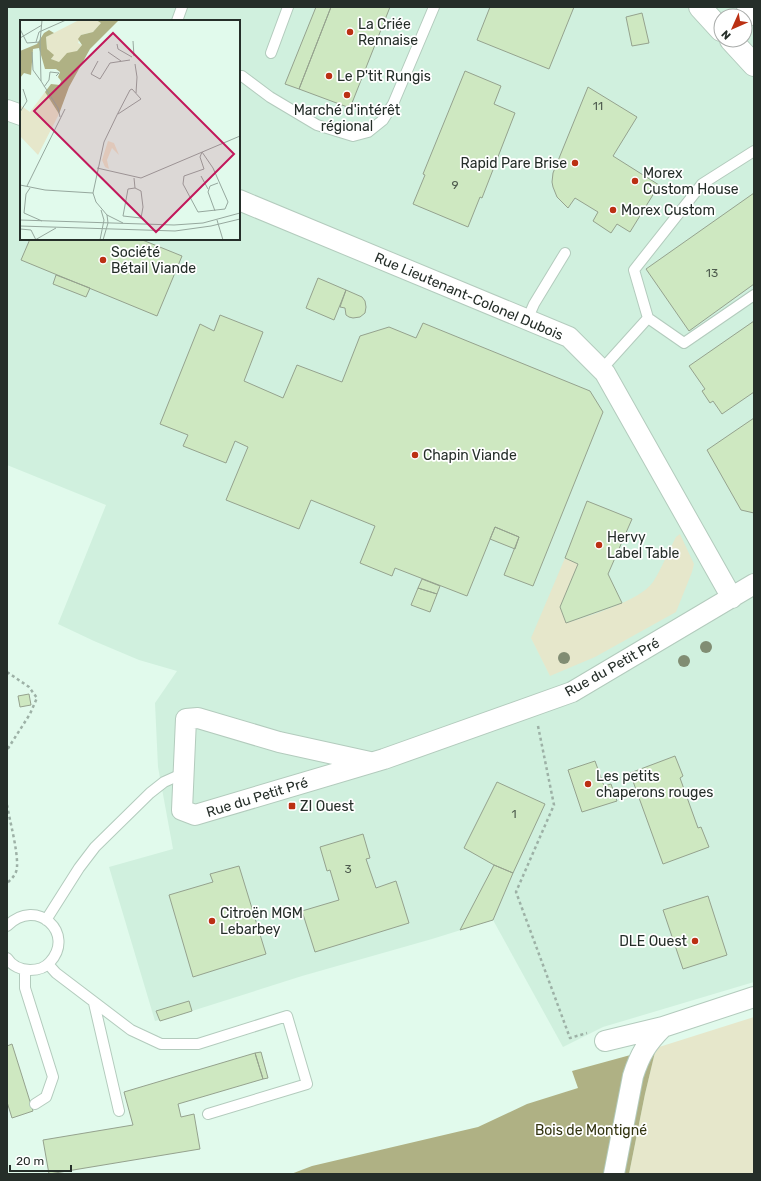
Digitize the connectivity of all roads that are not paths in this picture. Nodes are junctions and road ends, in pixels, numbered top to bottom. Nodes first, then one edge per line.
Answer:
1 (182, 7) edge
2 (288, 7) edge
3 (434, 7) edge
4 (700, 7) edge
5 (748, 7) edge
6 (754, 14) edge
7 (177, 20) edge
8 (713, 21) edge
9 (738, 48) edge
10 (271, 53) dead end
11 (754, 65) edge
12 (240, 76) edge
13 (7, 110) edge
14 (20, 115) edge
15 (754, 151) edge
16 (240, 200) edge
17 (565, 253) dead end
18 (754, 295) edge
19 (648, 318) junction
20 (527, 320) junction
21 (602, 369) junction
22 (754, 584) edge
23 (732, 598) junction
24 (370, 762) junction
25 (184, 773) junction
26 (9, 919) edge
27 (46, 920) junction
28 (8, 960) edge
29 (48, 964) junction
30 (25, 970) junction
31 (754, 997) edge
32 (94, 1003) junction
33 (663, 1027) junction
34 (606, 1041) road end
35 (35, 1104) dead end
36 (119, 1111) dead end
37 (208, 1114) dead end
38 (614, 1174) edge

1 - 7 lane
2 - 10 lane
3 - 12 lane
4 - 8 main road
5 - 6 main road
9 - 11 main road
13 - 14 street
15 - 19 lane
16 - 20 street, Rue Lieutenant-Colonel Dubois
17 - 20 lane
18 - 19 lane
19 - 21 lane
20 - 21 street, Rue Lieutenant-Colonel Dubois
21 - 23 street, Rue Lieutenant-Colonel Dubois
22 - 23 street, Rue du Petit Pré
23 - 24 street, Rue du Petit Pré
24 - 25 street, Rue du Petit Pré
24 - 25 street, Rue du Petit Pré
25 - 27 lane
26 - 27 lane
27 - 29 lane
28 - 30 lane
29 - 30 lane
29 - 32 lane
30 - 35 lane
31 - 33 street
32 - 36 lane
32 - 37 lane
33 - 34 street
33 - 38 street

